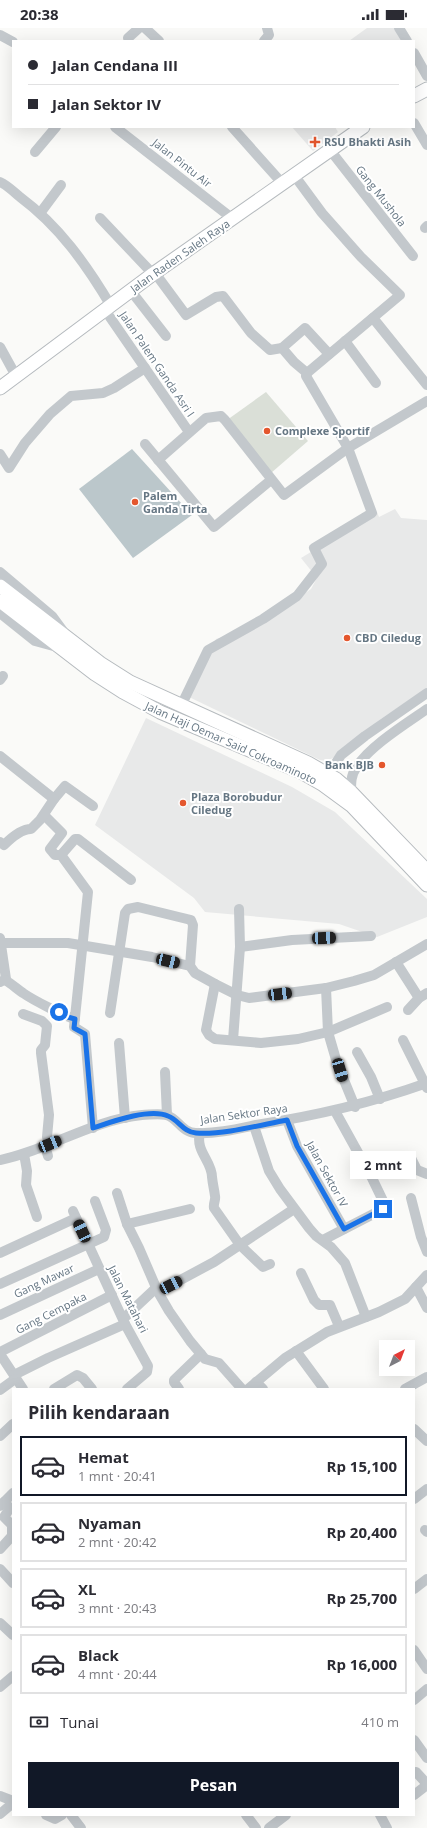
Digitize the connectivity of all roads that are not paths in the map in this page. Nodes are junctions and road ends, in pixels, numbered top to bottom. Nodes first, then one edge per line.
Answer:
1 (138, 28) edge
2 (145, 28) edge
3 (267, 28) edge
4 (399, 28) edge
5 (0, 35) edge
6 (128, 38) dead end
7 (158, 40) edge
8 (265, 40) edge
9 (406, 40) edge
10 (12, 41) edge
11 (415, 55) edge
12 (427, 76) edge
13 (427, 89) edge
14 (415, 95) edge
15 (415, 125) edge
16 (55, 128) edge
17 (116, 128) edge
18 (233, 128) edge
19 (362, 128) edge
20 (427, 145) edge
21 (330, 150) junction
22 (36, 152) dead end
23 (294, 175) junction
24 (0, 182) edge
25 (282, 183) junction
26 (62, 185) dead end
27 (41, 212) junction
28 (100, 218) dead end
29 (233, 219) junction
30 (413, 256) dead end
31 (154, 274) junction
32 (131, 291) junction
33 (108, 308) junction
34 (373, 318) junction
35 (166, 336) dead end
36 (345, 341) junction
37 (0, 347) edge
38 (282, 348) junction
39 (329, 354) junction
40 (145, 368) junction
41 (307, 373) junction
42 (16, 376) junction
43 (376, 383) dead end
44 (427, 385) edge
45 (0, 388) edge
46 (427, 401) edge
47 (188, 432) junction
48 (144, 444) dead end
49 (348, 448) junction
50 (0, 454) edge
51 (158, 460) junction
52 (271, 480) junction
53 (0, 572) edge
54 (0, 586) edge
55 (0, 600) edge
56 (0, 613) edge
57 (65, 644) junction
58 (423, 696) edge
59 (181, 706) junction
60 (426, 709) edge
61 (0, 756) edge
62 (325, 779) junction
63 (351, 792) junction
64 (54, 799) junction
65 (93, 806) dead end
66 (44, 815) junction
67 (0, 842) edge
68 (60, 855) junction
69 (427, 870) edge
70 (131, 880) dead end
71 (427, 884) edge
72 (239, 909) dead end
73 (371, 936) dead end
74 (0, 941) edge
75 (84, 944) junction
76 (427, 944) edge
77 (240, 947) junction
78 (120, 952) junction
79 (396, 962) junction
80 (190, 966) junction
81 (3, 981) edge
82 (215, 984) junction
83 (326, 988) junction
84 (237, 995) junction
85 (423, 996) edge
86 (387, 1007) dead end
87 (408, 1010) dead end
88 (110, 1013) dead end
89 (23, 1014) dead end
90 (75, 1019) junction
91 (328, 1032) junction
92 (234, 1040) junction
93 (403, 1040) dead end
94 (119, 1043) dead end
95 (358, 1052) dead end
96 (164, 1072) dead end
97 (426, 1085) edge
98 (380, 1099) junction
99 (354, 1107) junction
100 (335, 1111) junction
101 (166, 1115) junction
102 (125, 1118) junction
103 (287, 1120) junction
104 (254, 1126) junction
105 (93, 1128) junction
106 (200, 1133) junction
107 (48, 1149) junction
108 (24, 1154) junction
109 (410, 1156) dead end
110 (0, 1160) edge
111 (427, 1174) edge
112 (117, 1193) dead end
113 (411, 1198) dead end
114 (95, 1201) dead end
115 (190, 1209) dead end
116 (294, 1209) junction
117 (38, 1217) dead end
118 (127, 1224) junction
119 (344, 1229) junction
120 (323, 1240) junction
121 (88, 1243) junction
122 (240, 1245) junction
123 (427, 1252) edge
124 (0, 1253) edge
125 (270, 1264) dead end
126 (99, 1269) junction
127 (302, 1273) dead end
128 (427, 1275) edge
129 (0, 1284) edge
130 (416, 1287) junction
131 (157, 1290) junction
132 (112, 1295) junction
133 (427, 1308) edge
134 (0, 1315) edge
135 (366, 1317) junction
136 (124, 1321) junction
137 (339, 1326) junction
138 (296, 1351) junction
139 (0, 1353) edge
140 (201, 1354) junction
141 (14, 1377) junction
142 (427, 1377) edge
143 (256, 1387) edge
144 (22, 1388) edge
145 (56, 1388) edge
146 (91, 1388) edge
147 (128, 1388) edge
148 (178, 1388) edge
149 (241, 1388) edge
150 (324, 1388) edge
151 (407, 1388) edge
152 (0, 1390) edge
153 (12, 1425) edge
154 (415, 1430) edge
155 (0, 1436) edge
156 (427, 1441) edge
157 (427, 1489) edge
158 (12, 1494) edge
159 (415, 1498) edge
160 (2, 1504) edge
161 (0, 1549) edge
162 (0, 1569) edge
163 (427, 1579) edge
164 (12, 1582) edge
165 (415, 1588) edge
166 (0, 1623) edge
167 (12, 1634) edge
168 (415, 1651) edge
169 (427, 1669) edge
170 (12, 1678) edge
171 (0, 1687) edge
172 (427, 1688) edge
173 (415, 1699) edge
174 (415, 1741) edge
175 (427, 1758) edge
176 (416, 1772) dead end
177 (427, 1785) edge
178 (415, 1794) edge
179 (0, 1796) edge
180 (12, 1802) edge
181 (12, 1803) edge
182 (0, 1814) edge
183 (48, 1816) edge
184 (60, 1816) edge
185 (72, 1816) edge
186 (247, 1816) edge
187 (285, 1816) edge
188 (380, 1816) edge
189 (385, 1827) edge
190 (80, 1828) edge
191 (256, 1828) edge
192 (269, 1828) edge

1 - 6 street
2 - 7 street
3 - 8 street
4 - 9 street
5 - 10 street
11 - 12 street
13 - 14 main road
15 - 20 street
16 - 22 street
17 - 29 street, Jalan Pintu Air
18 - 25 street
19 - 21 main road, Jalan Raden Saleh Raya
21 - 23 main road, Jalan Raden Saleh Raya
21 - 30 street, Gang Mushola
23 - 25 main road, Jalan Raden Saleh Raya
23 - 34 street
24 - 27 street, Jalan Palem Ganda Asri I
25 - 29 main road, Jalan Raden Saleh Raya
26 - 27 street
27 - 33 street, Jalan Palem Ganda Asri I
28 - 31 street
29 - 31 main road, Jalan Raden Saleh Raya
31 - 32 main road, Jalan Raden Saleh Raya
31 - 38 street
32 - 33 main road, Jalan Raden Saleh Raya
32 - 35 street
33 - 40 street, Jalan Palem Ganda Asri I
33 - 42 main road, Jalan Raden Saleh Raya
34 - 36 street
34 - 44 street
36 - 39 street
36 - 43 street
37 - 42 street
38 - 39 street
38 - 41 street
39 - 41 street
40 - 47 street, Jalan Palem Ganda Asri I
40 - 50 street
41 - 49 street
42 - 45 main road, Jalan Raden Saleh Raya
46 - 49 street
47 - 51 street
47 - 52 street
48 - 51 street
49 - 52 street
49 - 59 street
51 - 52 street
53 - 57 street, Jalan Haji Oemar Said Cokroaminoto
54 - 57 main road, Jalan Haji Oemar Said Cokroaminoto
55 - 57 main road, Jalan Haji Oemar Said Cokroaminoto
56 - 57 street, Jalan Haji Oemar Said Cokroaminoto
57 - 59 main road, Jalan Haji Oemar Said Cokroaminoto
57 - 62 main road, Jalan Haji Oemar Said Cokroaminoto
58 - 60 street
58 - 62 street
59 - 62 main road, Jalan Haji Oemar Said Cokroaminoto
60 - 63 street
61 - 64 street
62 - 63 main road, Jalan Haji Oemar Said Cokroaminoto
62 - 71 main road, Jalan Haji Oemar Said Cokroaminoto
63 - 69 main road, Jalan Haji Oemar Said Cokroaminoto
64 - 65 street
64 - 66 street
66 - 67 street
66 - 68 street
68 - 70 street
68 - 75 street
72 - 77 street
73 - 77 street
74 - 75 street
74 - 81 street
75 - 78 street
75 - 90 street
76 - 79 street
77 - 84 street
78 - 80 street
78 - 80 street
78 - 88 street
79 - 83 street
79 - 85 street
80 - 82 street
81 - 90 street
82 - 84 street
82 - 92 street
83 - 84 street
83 - 91 street
84 - 92 street
85 - 87 street
86 - 91 street
89 - 107 street
90 - 105 street
91 - 92 street
91 - 99 street
93 - 97 street
94 - 102 street
95 - 98 street
96 - 101 street
97 - 98 street, Jalan Sektor Raya
98 - 99 street, Jalan Sektor Raya
99 - 100 street, Jalan Sektor Raya
100 - 103 street, Jalan Sektor Raya
100 - 119 street
101 - 102 street
101 - 106 street, Jalan Sektor Raya
102 - 105 street
103 - 104 street, Jalan Sektor Raya
103 - 119 street, Jalan Sektor IV
104 - 106 street, Jalan Sektor Raya
104 - 116 street
105 - 107 street
106 - 122 street
107 - 108 street
108 - 110 street
108 - 117 street
109 - 111 street
112 - 118 street
113 - 123 street
114 - 121 street
115 - 118 street
116 - 120 street
116 - 122 street
118 - 131 street
119 - 120 street
120 - 135 street
121 - 124 street, Jalan Matahari
121 - 126 street, Jalan Matahari
121 - 129 street
122 - 125 street
122 - 131 street
126 - 132 street, Jalan Matahari
126 - 134 street, Gang Mawar
127 - 137 street
128 - 130 street
130 - 133 street
130 - 135 street
131 - 136 street
131 - 140 street
132 - 136 street, Jalan Matahari
132 - 139 street, Gang Cempaka
135 - 137 street
136 - 141 street
136 - 147 street, Jalan Matahari
137 - 138 street
138 - 143 street
138 - 150 street
139 - 141 street
140 - 148 street
140 - 149 street
141 - 144 street
141 - 152 street
142 - 151 street
145 - 146 street
153 - 155 street
154 - 156 street
157 - 159 street
158 - 160 street
160 - 161 street
162 - 164 street
163 - 165 street
166 - 167 street
168 - 169 street
170 - 171 street
172 - 173 street
174 - 175 street
176 - 177 street
177 - 178 street
179 - 180 street
181 - 182 street
183 - 184 street
185 - 190 street
186 - 191 street
187 - 192 street
188 - 189 street

